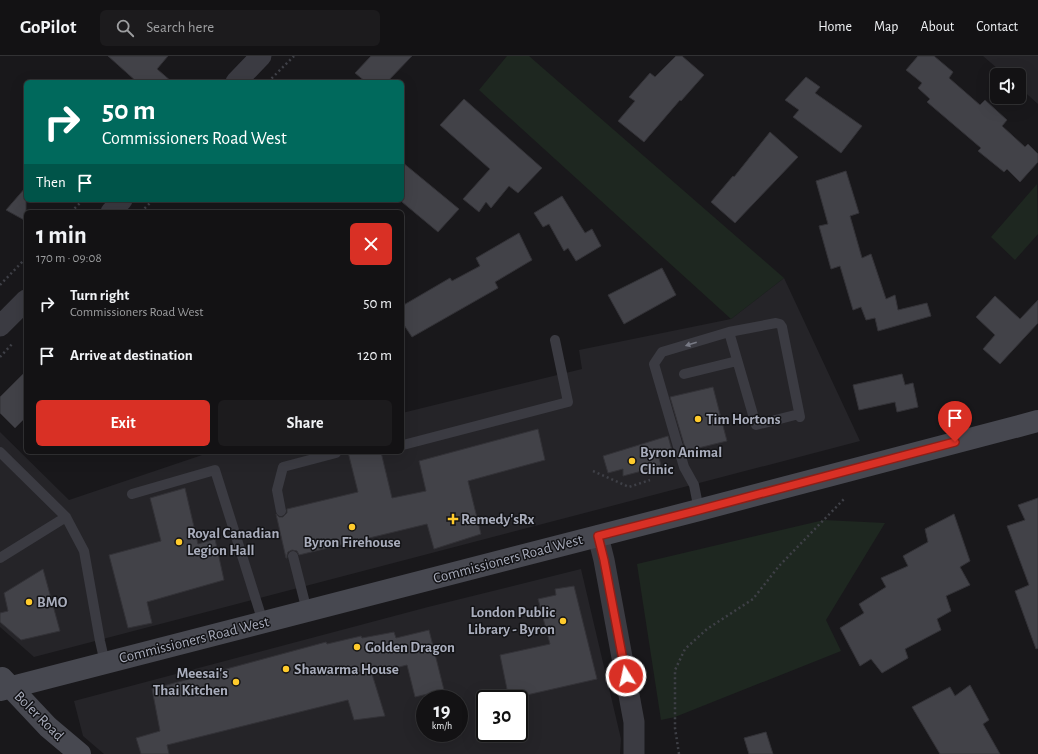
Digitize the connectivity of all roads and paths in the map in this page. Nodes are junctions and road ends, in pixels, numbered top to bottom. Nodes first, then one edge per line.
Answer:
1 (261, 56) edge
2 (294, 56) edge
3 (238, 80) edge
4 (270, 80) edge
5 (81, 202) edge
6 (120, 202) edge
7 (151, 202) edge
8 (73, 210) edge
9 (113, 210) edge
10 (143, 210) edge
11 (24, 260) edge
12 (0, 285) edge
13 (24, 302) edge
14 (0, 326) edge
15 (729, 332) junction
16 (555, 340) dead end
17 (737, 361) junction
18 (684, 374) dead end
19 (1038, 421) edge
20 (404, 445) edge
21 (0, 452) edge
22 (332, 454) edge
23 (593, 471) dead end
24 (650, 480) dead end
25 (132, 494) dead end
26 (844, 499) dead end
27 (699, 510) junction
28 (281, 511) dead end
29 (66, 517) junction
30 (598, 536) junction
31 (294, 556) dead end
32 (0, 558) edge
33 (307, 611) junction
34 (263, 622) junction
35 (105, 663) junction
36 (4, 685) edge
37 (80, 754) edge
38 (634, 754) edge
39 (679, 754) edge

1 - 3 street
2 - 4 path
5 - 8 path
6 - 9 street
7 - 10 path
11 - 12 path
13 - 14 street
15 - 17 lane
15 - 17 lane
15 -> 27 lane
16 - 20 lane
17 - 18 lane
19 - 27 main road, Commissioners Road West
21 - 29 lane
22 - 28 lane
23 - 24 path
25 - 34 lane
26 - 39 path
27 - 30 main road, Commissioners Road West
29 - 32 lane
29 - 35 lane
30 - 33 main road, Commissioners Road West
30 - 38 street
31 - 33 lane
33 - 34 main road, Commissioners Road West
34 - 35 main road, Commissioners Road West
35 - 36 main road, Commissioners Road West
36 - 37 main road, Boler Road

